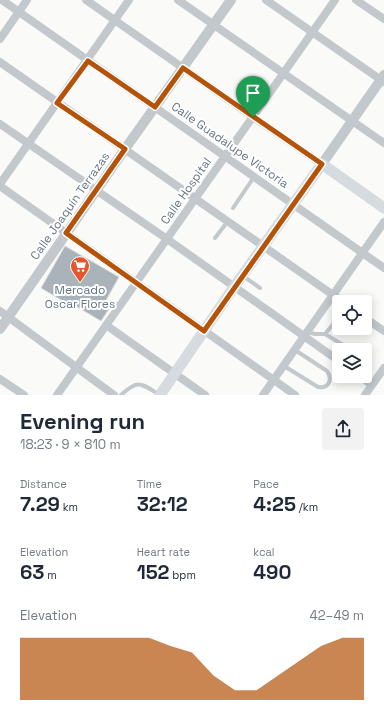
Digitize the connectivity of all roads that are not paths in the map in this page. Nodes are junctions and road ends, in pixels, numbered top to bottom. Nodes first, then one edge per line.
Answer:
1 (2, 0) edge
2 (27, 0) edge
3 (86, 0) edge
4 (129, 0) edge
5 (178, 0) edge
6 (231, 0) edge
7 (266, 0) edge
8 (335, 0) edge
9 (356, 0) edge
10 (19, 12) junction
11 (384, 19) edge
12 (116, 20) junction
13 (213, 25) junction
14 (312, 32) junction
15 (0, 39) edge
16 (88, 61) junction
17 (0, 62) edge
18 (183, 68) junction
19 (284, 74) junction
20 (383, 79) edge
21 (57, 103) junction
22 (155, 107) junction
23 (253, 117) junction
24 (352, 120) junction
25 (0, 124) edge
26 (384, 143) edge
27 (28, 144) junction
28 (125, 149) junction
29 (225, 156) junction
30 (322, 164) junction
31 (254, 177) junction
32 (0, 185) edge
33 (96, 191) junction
34 (196, 198) junction
35 (293, 204) junction
36 (233, 208) dead end
37 (384, 208) edge
38 (228, 221) junction
39 (384, 222) edge
40 (66, 233) junction
41 (215, 238) dead end
42 (167, 239) junction
43 (263, 246) junction
44 (363, 254) junction
45 (384, 268) edge
46 (243, 276) junction
47 (136, 282) junction
48 (234, 287) junction
49 (260, 288) dead end
50 (334, 295) joint
51 (332, 298) edge
52 (0, 312) edge
53 (9, 318) junction
54 (372, 323) edge
55 (106, 325) junction
56 (332, 326) edge
57 (0, 329) edge
58 (204, 331) junction
59 (384, 331) edge
60 (306, 334) junction
61 (325, 334) junction
62 (340, 343) edge
63 (295, 350) junction
64 (332, 355) edge
65 (284, 366) junction
66 (76, 368) junction
67 (384, 368) edge
68 (175, 374) junction
69 (0, 379) edge
70 (274, 380) junction
71 (369, 383) edge
72 (372, 385) junction
73 (24, 395) edge
74 (57, 395) edge
75 (114, 395) edge
76 (121, 395) edge
77 (160, 395) edge
78 (205, 395) edge
79 (263, 395) edge
80 (295, 395) edge
81 (365, 395) edge

1 - 10 street, Calle Guadalupe Victoria
2 - 10 street
3 - 12 street
4 - 12 street
5 - 13 street
6 - 13 street, Calle Joaquín Terrazas
7 - 14 street
8 - 14 street, Calle Hospital
9 - 11 street
10 - 15 street
10 - 16 street, Calle Guadalupe Victoria
12 - 16 street
12 - 18 street
13 - 18 street, Calle Joaquín Terrazas
13 - 19 street
14 - 19 street, Calle Hospital
14 - 20 street
16 - 21 street
16 - 22 street, Calle Guadalupe Victoria
17 - 21 street
18 - 22 street, Calle Joaquín Terrazas
18 - 23 street
19 - 23 street, Calle Hospital
19 - 24 street
20 - 24 street
21 - 27 street
21 - 28 street
22 - 28 street, Calle Joaquín Terrazas
22 - 29 street, Calle Guadalupe Victoria
23 - 29 street, Calle Hospital
23 - 30 street
24 - 26 street
24 - 30 street
25 - 27 street
27 - 32 street
27 - 33 street
28 - 33 street, Calle Joaquín Terrazas
28 - 34 street
29 - 31 street, Calle Guadalupe Victoria
29 - 34 street, Calle Hospital
30 - 35 main road
30 - 37 main road
31 - 35 street, Calle Guadalupe Victoria
31 - 36 lane
32 - 40 street
33 - 40 street, Calle Joaquín Terrazas
33 - 42 street
34 - 38 street
34 - 42 street, Calle Hospital
35 - 43 main road
35 - 44 street, Calle Guadalupe Victoria
38 - 41 lane
38 - 43 street
39 - 44 street
40 - 47 street
40 - 53 street, Calle Joaquín Terrazas
42 - 47 street, Calle Hospital
42 - 48 street
43 - 46 main road
43 - 50 street
44 - 45 street, Calle Guadalupe Victoria
44 - 50 street
46 - 48 main road
46 - 49 lane
47 - 55 street, Calle Hospital
47 - 58 street
48 - 58 main road
48 - 60 street
51 - 60 street
52 - 53 street
53 - 57 street, Calle Joaquín Terrazas
53 - 66 street
54 - 59 street
55 - 66 street, Calle Hospital
55 - 68 street
56 - 61 lane
58 - 68 main road
58 - 70 street
60 - 61 lane
60 - 63 street
60 - 64 street
61 - 62 lane
63 - 65 street
63 - 65 lane
65 - 70 street
66 - 74 street, Calle Hospital
66 - 75 street
67 - 72 street
68 - 77 main road
68 - 78 street
69 - 73 street
70 - 79 street
70 - 80 street
71 - 72 street
72 - 81 street
76 - 77 lane

